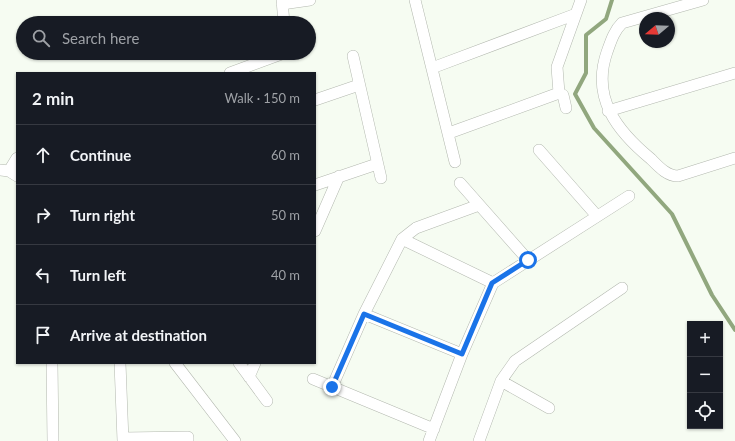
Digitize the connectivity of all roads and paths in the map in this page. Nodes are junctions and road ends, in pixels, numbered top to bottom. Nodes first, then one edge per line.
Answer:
1 (310, 0) edge
2 (416, 0) edge
3 (582, 0) edge
4 (703, 0) edge
5 (282, 2) edge
6 (576, 14) junction
7 (283, 16) edge
8 (353, 56) dead end
9 (265, 60) edge
10 (432, 68) junction
11 (233, 72) edge
12 (735, 73) edge
13 (359, 84) junction
14 (559, 93) junction
15 (316, 100) edge
16 (566, 108) dead end
17 (608, 111) junction
18 (449, 133) junction
19 (539, 150) dead end
20 (734, 158) edge
21 (16, 160) edge
22 (455, 162) dead end
23 (377, 164) junction
24 (9, 172) edge
25 (339, 176) junction
26 (381, 178) dead end
27 (460, 183) dead end
28 (316, 185) edge
29 (629, 196) dead end
30 (479, 205) junction
31 (598, 216) junction
32 (316, 229) edge
33 (402, 239) junction
34 (528, 260) junction
35 (492, 283) junction
36 (622, 288) dead end
37 (364, 314) junction
38 (462, 354) junction
39 (52, 364) edge
40 (120, 364) edge
41 (176, 364) edge
42 (240, 364) edge
43 (255, 364) edge
44 (249, 377) junction
45 (313, 379) dead end
46 (501, 381) junction
47 (332, 387) junction
48 (267, 401) dead end
49 (549, 408) dead end
50 (434, 429) junction
51 (123, 440) edge
52 (53, 441) edge
53 (188, 441) edge
54 (235, 441) edge
55 (429, 441) edge
56 (479, 441) edge

1 - 5 street
2 - 10 street
3 - 6 street
4 - 17 street
5 - 7 street
6 - 10 street
6 - 14 street
8 - 13 street
9 - 11 street
10 - 18 street
12 - 17 street
13 - 15 street
13 - 23 street
14 - 16 street
14 - 18 street
17 - 20 street
18 - 22 street
19 - 31 street
21 - 24 street
23 - 25 street
23 - 26 street
25 - 28 street
25 - 32 street
27 - 30 street
29 - 31 street
30 - 33 street
30 - 34 street
31 - 34 street
33 - 35 street
33 - 37 street
34 - 35 street
35 - 38 street
36 - 46 street
37 - 38 street
37 - 47 street
38 - 50 street
39 - 52 street
40 - 51 street
41 - 54 street
42 - 44 street
43 - 44 street
44 - 48 street
45 - 47 street
46 - 49 street
46 - 56 street
47 - 50 street
50 - 55 street
51 - 53 street

